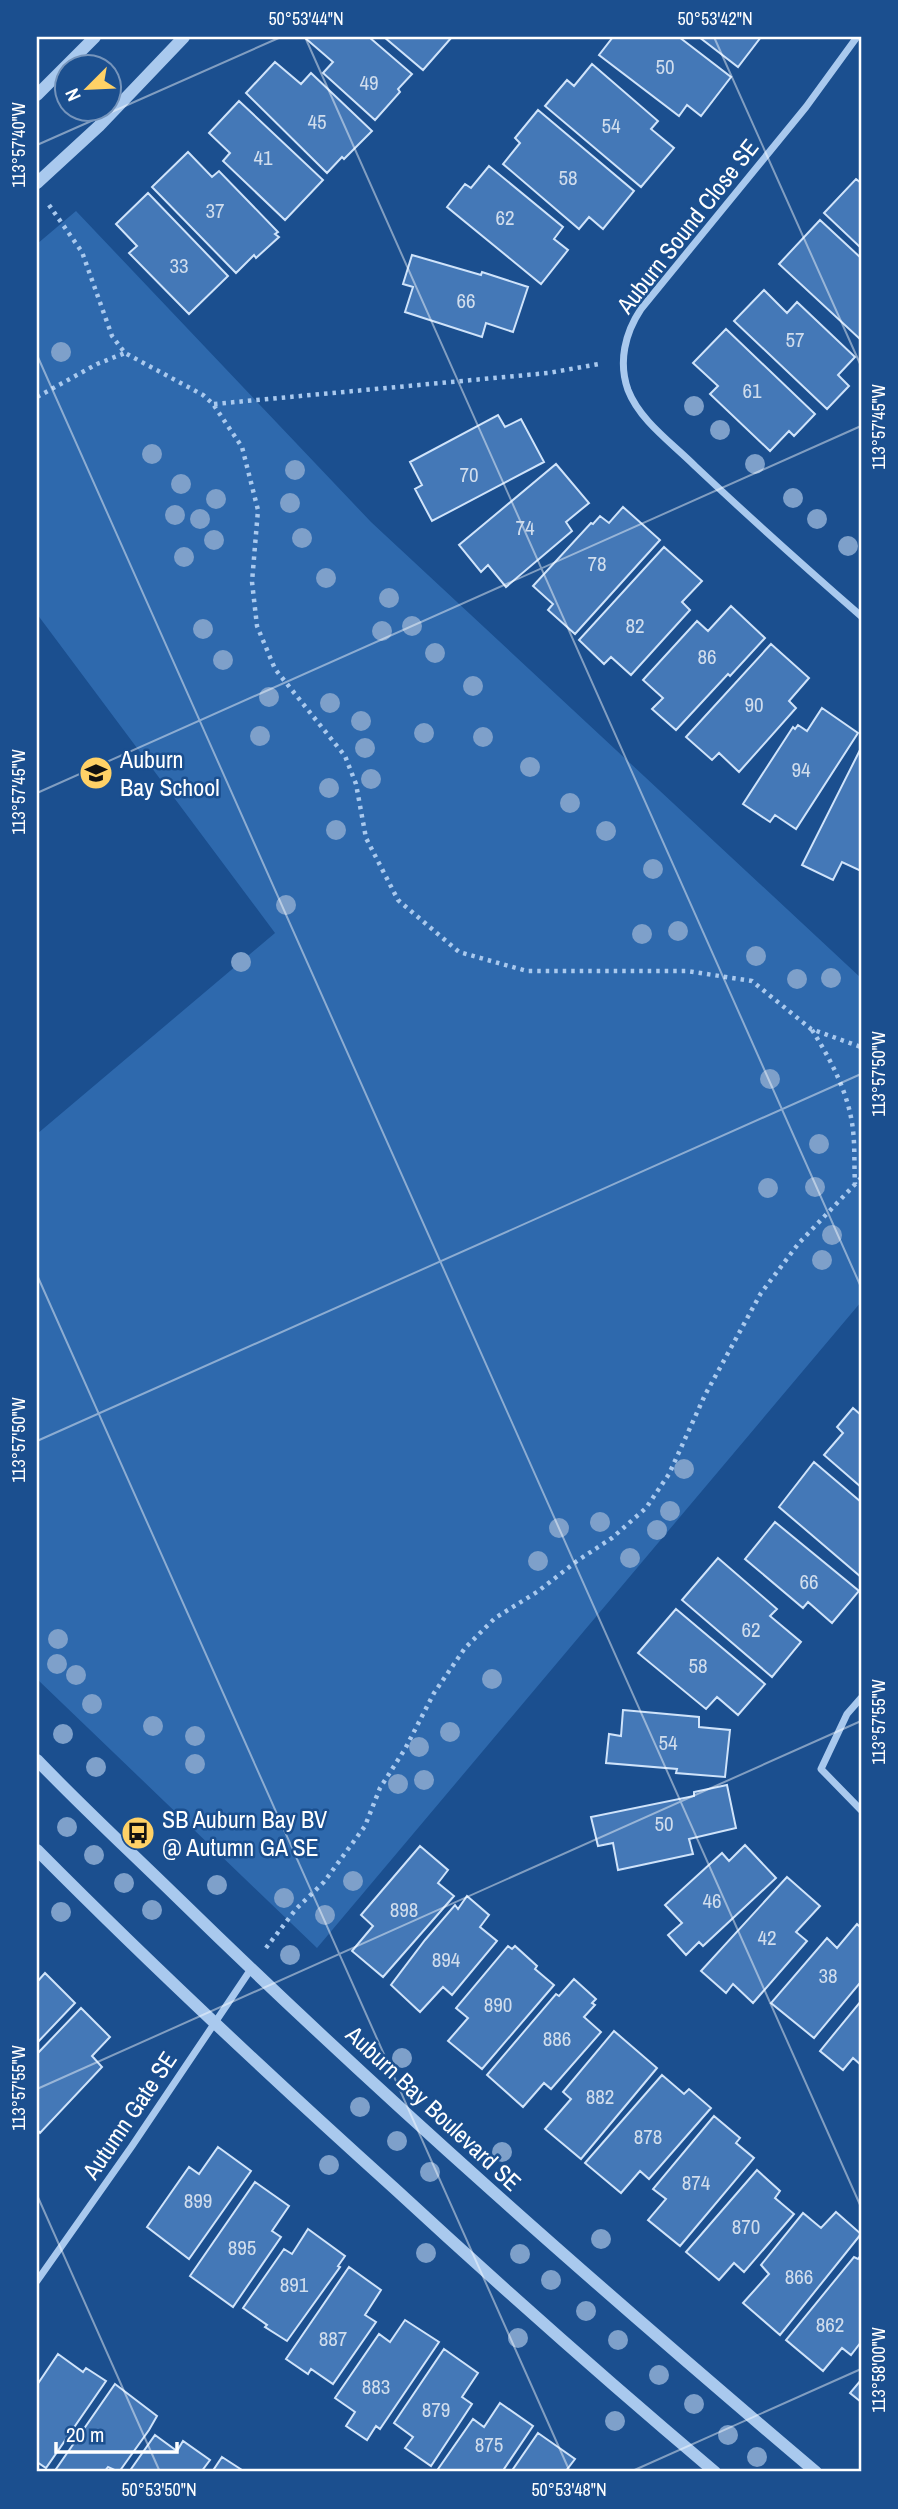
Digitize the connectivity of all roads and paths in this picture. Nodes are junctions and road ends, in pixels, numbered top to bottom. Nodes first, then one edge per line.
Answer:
1 (95, 37) edge
2 (184, 37) edge
3 (857, 37) edge
4 (37, 94) edge
5 (37, 183) edge
6 (45, 200) dead end
7 (125, 354) junction
8 (623, 359) junction
9 (37, 397) edge
10 (214, 404) junction
11 (861, 616) edge
12 (811, 1029) junction
13 (861, 1047) edge
14 (861, 1178) edge
15 (855, 1185) junction
16 (861, 1698) edge
17 (37, 1760) edge
18 (861, 1810) edge
19 (37, 1850) edge
20 (251, 1969) junction
21 (215, 2022) junction
22 (37, 2281) edge
23 (715, 2472) edge
24 (816, 2472) edge

1 - 4 street
2 - 5 street
3 - 8 street, Auburn Sound Close SE
6 - 7 path
7 - 9 path
7 - 10 path
8 - 10 path
8 - 11 street, Auburn Sound Close SE
10 - 12 path
12 - 13 path
12 - 15 path
14 - 15 path
15 - 20 path
16 - 18 street
17 - 20 street, Auburn Bay Boulevard SE
19 - 21 street
20 - 21 street, Autumn Gate SE
20 - 24 street, Auburn Bay Boulevard SE
21 - 22 street, Autumn Gate SE
21 - 23 street

